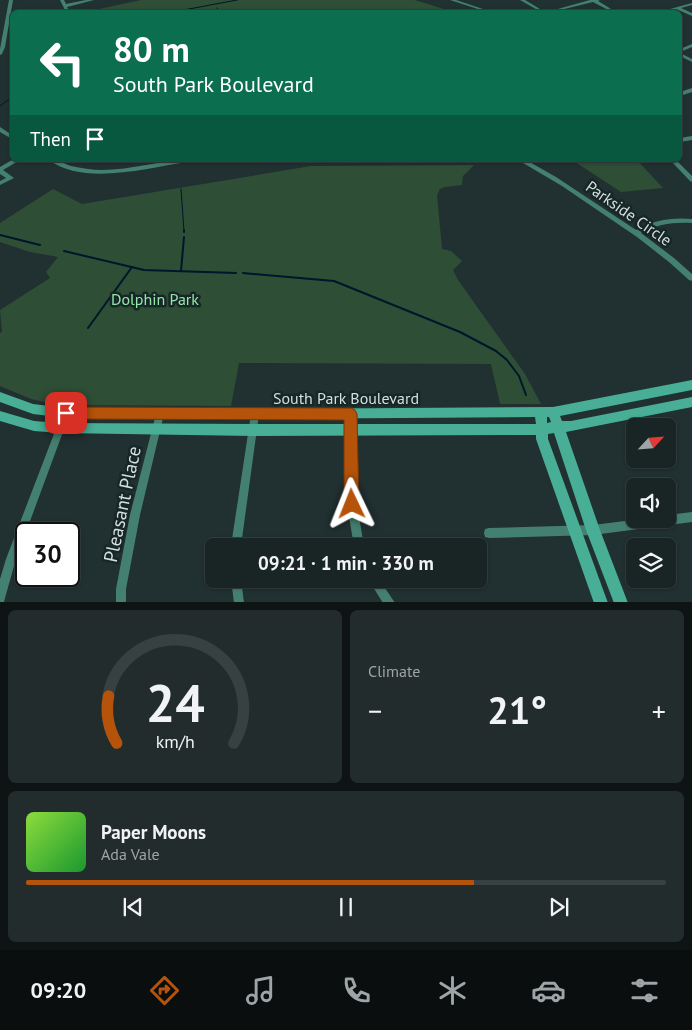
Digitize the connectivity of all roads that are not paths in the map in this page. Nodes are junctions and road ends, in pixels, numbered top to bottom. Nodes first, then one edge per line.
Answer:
1 (11, 0) edge
2 (62, 0) edge
3 (92, 0) edge
4 (452, 0) edge
5 (522, 0) edge
6 (595, 0) edge
7 (692, 4) edge
8 (65, 6) junction
9 (677, 8) junction
10 (67, 10) edge
11 (484, 10) edge
12 (540, 10) edge
13 (557, 10) edge
14 (611, 10) edge
15 (669, 10) edge
16 (681, 10) edge
17 (0, 54) edge
18 (14, 162) edge
19 (56, 162) edge
20 (172, 162) edge
21 (526, 162) edge
22 (675, 162) edge
23 (0, 170) edge
24 (692, 180) edge
25 (0, 184) edge
26 (692, 221) edge
27 (636, 233) junction
28 (692, 278) edge
29 (692, 385) edge
30 (0, 398) edge
31 (692, 402) edge
32 (547, 412) junction
33 (66, 413) junction
34 (160, 414) junction
35 (255, 414) junction
36 (351, 414) junction
37 (0, 416) edge
38 (60, 428) junction
39 (557, 428) junction
40 (157, 429) junction
41 (540, 429) junction
42 (253, 430) junction
43 (350, 430) junction
44 (692, 517) edge
45 (593, 530) junction
46 (575, 531) junction
47 (489, 533) dead end
48 (237, 538) edge
49 (358, 538) edge
50 (237, 588) edge
51 (380, 588) edge
52 (0, 598) edge
53 (121, 602) edge
54 (239, 602) edge
55 (390, 602) edge
56 (601, 602) edge
57 (621, 602) edge

1 - 17 street
2 - 8 street
3 - 8 street
4 - 11 street
5 - 12 street
6 - 13 street
6 - 14 street
7 - 9 street
8 - 10 street
9 - 15 street
9 - 16 street
18 - 23 street
19 - 20 street
21 - 27 street, Parkside Circle
22 - 24 street
23 - 25 street
26 - 27 street
27 - 28 street, Parkside Circle
29 - 32 street, South Park Boulevard
30 - 33 street, South Park Boulevard
31 - 39 street, South Park Boulevard
32 - 36 street, South Park Boulevard
32 - 39 street
32 - 41 street
33 - 34 street, South Park Boulevard
33 - 38 street
34 - 35 street, South Park Boulevard
34 - 40 street, Pleasant Place
35 - 36 street, South Park Boulevard
35 - 42 street
36 - 43 street
37 - 38 street, South Park Boulevard
38 - 40 street, South Park Boulevard
38 - 52 street
39 - 41 street, South Park Boulevard
39 - 45 street
40 - 42 street, South Park Boulevard
40 - 53 street, Pleasant Place
41 - 43 street, South Park Boulevard
41 - 46 street
42 - 43 street, South Park Boulevard
42 - 48 street
43 - 49 street
44 - 45 street
45 - 46 street
45 - 57 street
46 - 47 street
46 - 56 street
50 - 54 street
51 - 55 street

